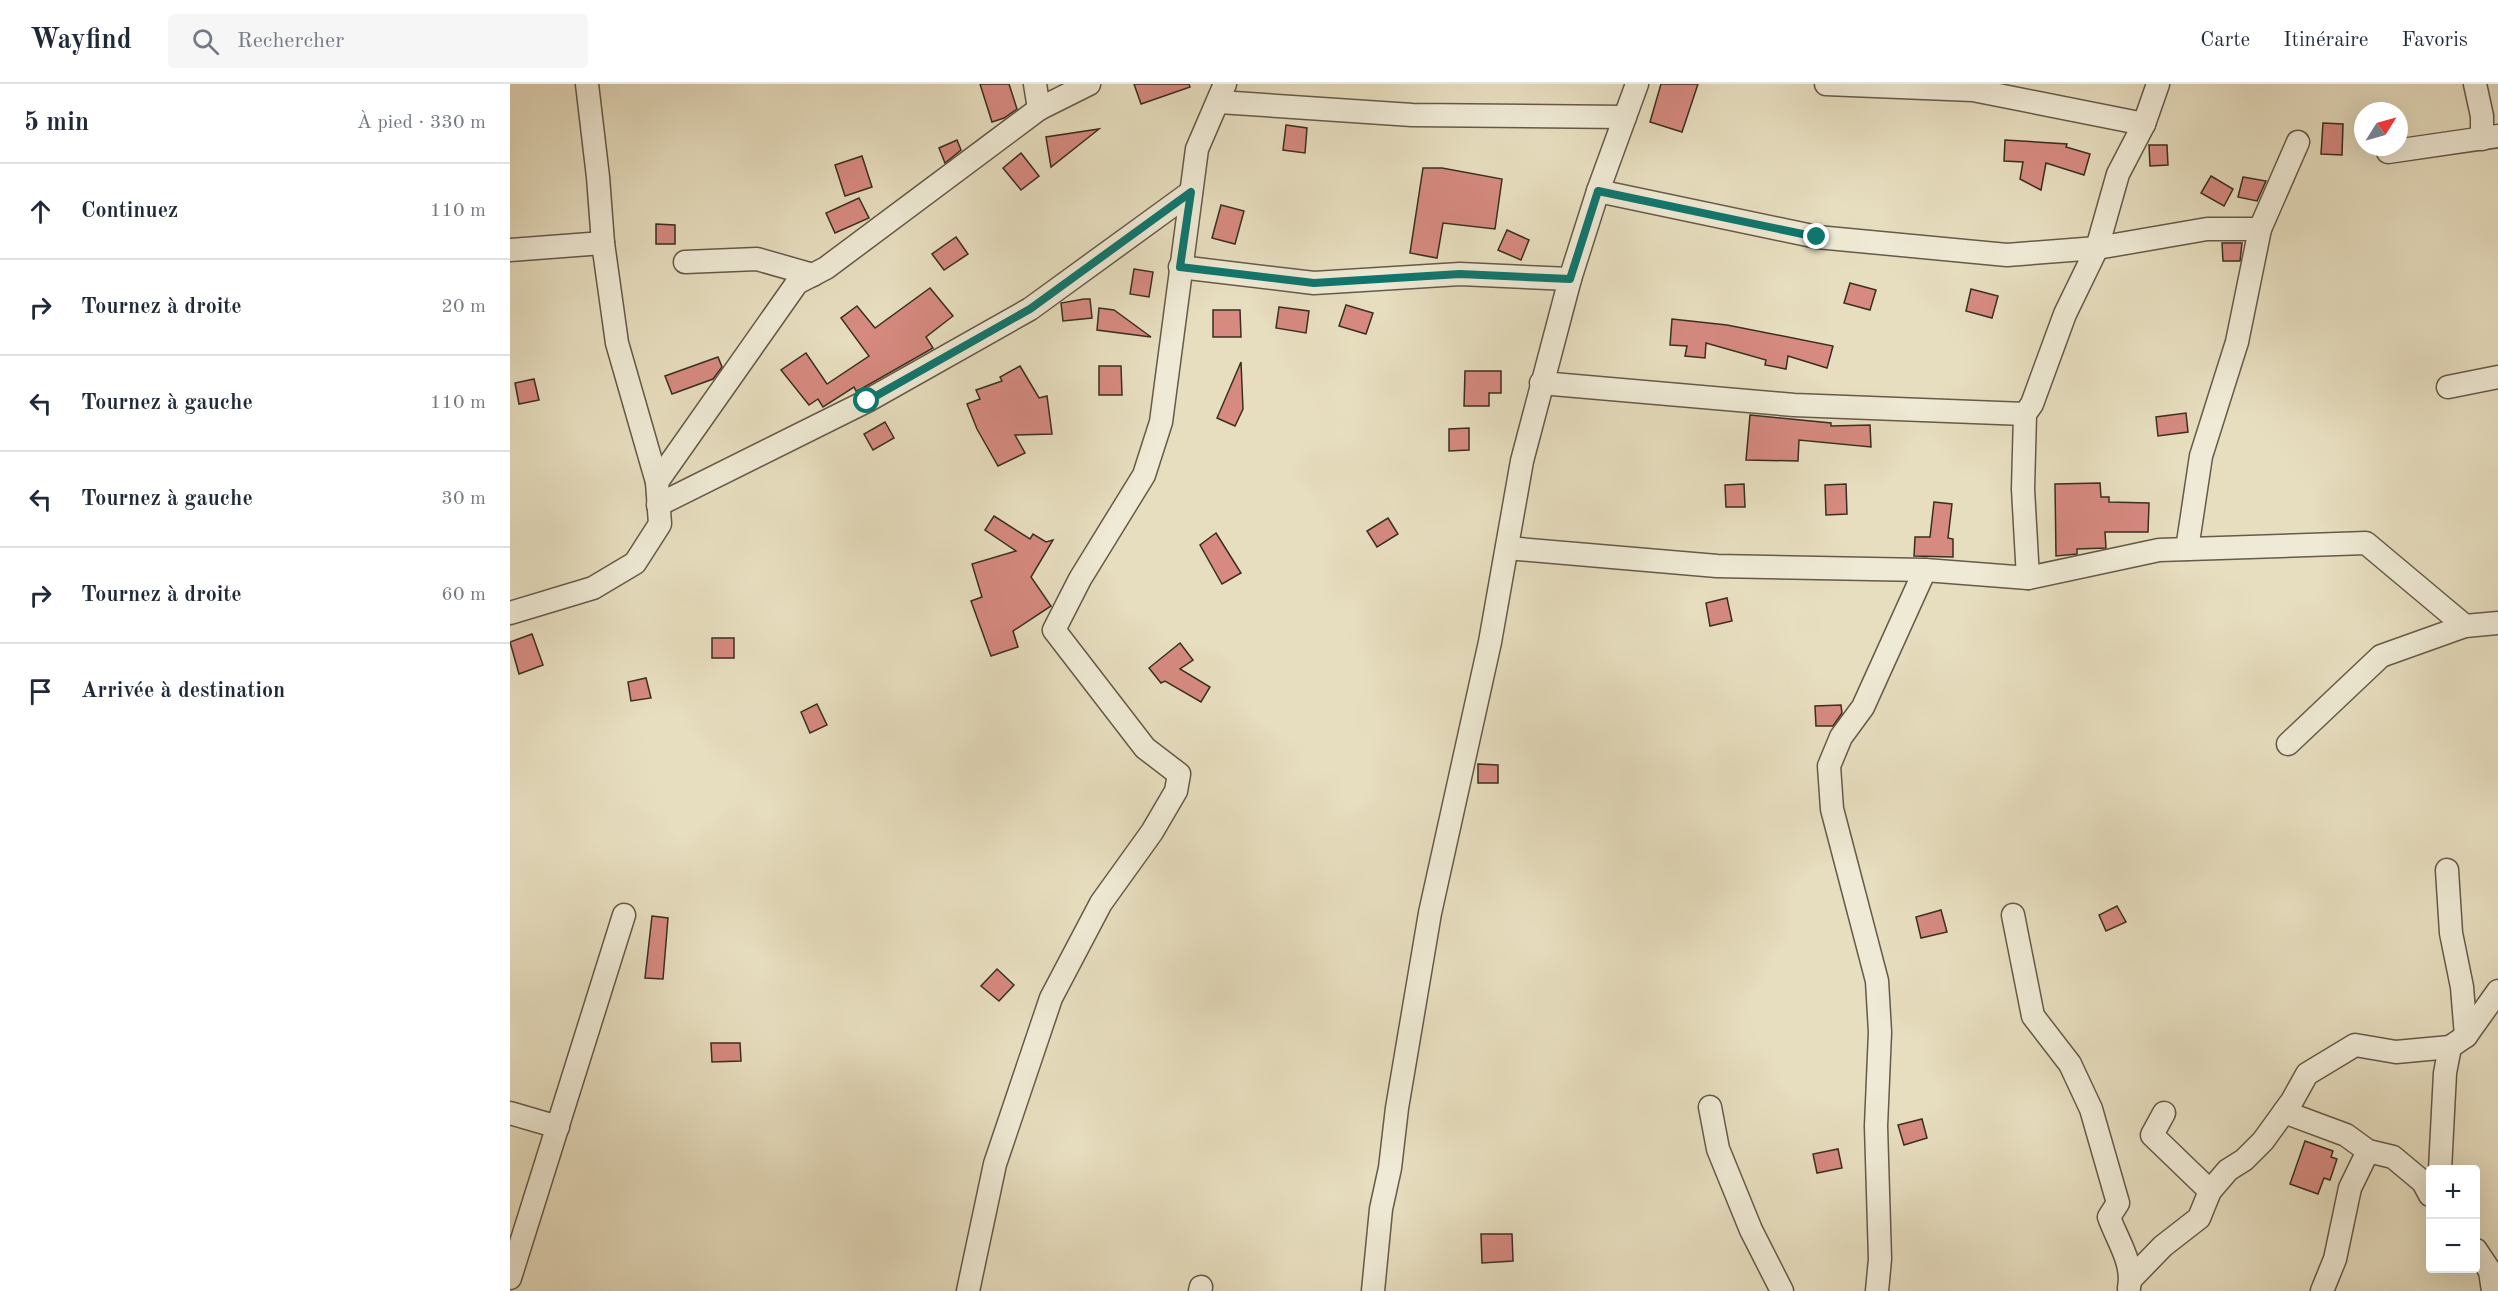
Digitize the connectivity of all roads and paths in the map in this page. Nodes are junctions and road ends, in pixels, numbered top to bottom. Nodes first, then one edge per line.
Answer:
1 (587, 84) edge
2 (1035, 84) edge
3 (1089, 84) edge
4 (1637, 84) edge
5 (1826, 84) edge
6 (2157, 84) edge
7 (2475, 84) edge
8 (1222, 93) edge
9 (1039, 109) junction
10 (1625, 117) junction
11 (2144, 124) junction
12 (2490, 138) edge
13 (2298, 142) dead end
14 (2408, 149) edge
15 (1598, 191) junction
16 (1191, 192) junction
17 (2260, 228) junction
18 (603, 243) junction
19 (2097, 248) junction
20 (510, 250) edge
21 (685, 262) dead end
22 (1180, 267) junction
23 (813, 275) junction
24 (1570, 279) junction
25 (2498, 377) edge
26 (1541, 383) junction
27 (2448, 387) dead end
28 (2025, 414) junction
29 (657, 482) junction
30 (658, 505) junction
31 (1507, 548) junction
32 (2187, 549) junction
33 (1925, 570) junction
34 (2028, 578) junction
35 (510, 613) edge
36 (2498, 623) edge
37 (2465, 626) junction
38 (2288, 744) dead end
39 (2446, 870) dead end
40 (624, 915) dead end
41 (2013, 915) dead end
42 (2498, 992) edge
43 (2458, 1042) junction
44 (1710, 1107) dead end
45 (2284, 1112) junction
46 (510, 1113) edge
47 (2164, 1113) dead end
48 (558, 1127) junction
49 (2368, 1151) junction
50 (2440, 1165) edge
51 (2426, 1186) edge
52 (2210, 1191) junction
53 (2480, 1257) edge
54 (510, 1278) edge
55 (2130, 1285) edge
56 (968, 1291) edge
57 (1373, 1291) edge
58 (1782, 1291) edge
59 (1877, 1291) edge
60 (2322, 1291) edge
61 (2493, 1291) edge

1 - 18 street
2 - 9 street
3 - 9 street
4 - 10 street
5 - 11 street
6 - 11 street
7 - 12 street
8 - 10 street
8 - 16 street
9 - 23 street
10 - 15 street
11 - 19 street
12 - 14 street
13 - 17 street
15 - 19 street
15 - 24 street
16 - 22 street
16 - 30 street
17 - 19 street
17 - 32 street
18 - 20 street
18 - 29 street
19 - 28 street
21 - 23 street
22 - 24 street
22 - 56 street
23 - 29 street
24 - 26 street
25 - 27 street
26 - 28 street
26 - 31 street
28 - 34 street
29 - 30 street
30 - 35 street
31 - 33 street
31 - 57 street
32 - 34 street
32 - 37 street
33 - 34 street
33 - 59 street
36 - 37 street
37 - 38 street
39 - 43 street
40 - 48 street
41 - 55 street
42 - 43 street
43 - 45 street
43 - 50 street
44 - 58 street
45 - 49 street
45 - 52 street
46 - 48 street
47 - 52 street
48 - 54 street
49 - 51 street
49 - 60 street
52 - 55 street
53 - 61 street

